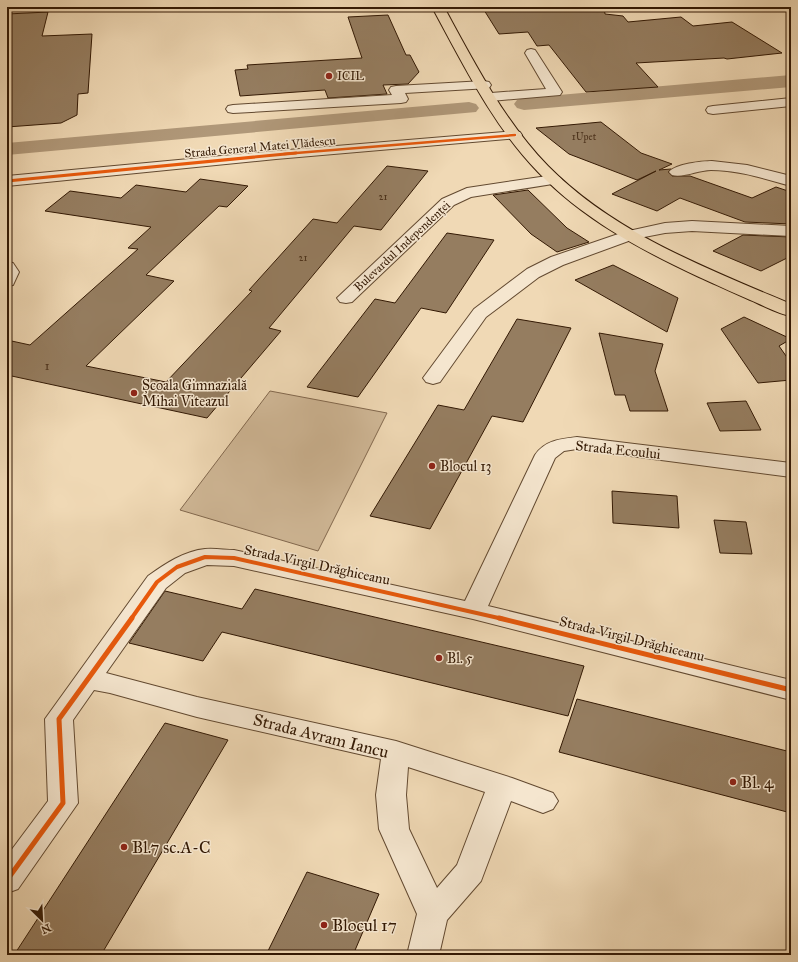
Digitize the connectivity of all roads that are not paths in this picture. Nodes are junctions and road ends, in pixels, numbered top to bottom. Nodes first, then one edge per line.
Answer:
1 (438, 7) edge
2 (531, 53) dead end
3 (487, 91) junction
4 (791, 102) edge
5 (233, 109) dead end
6 (713, 110) dead end
7 (515, 134) junction
8 (677, 172) dead end
9 (554, 180) junction
10 (7, 181) edge
11 (791, 181) edge
12 (791, 231) edge
13 (630, 235) junction
14 (7, 267) edge
15 (7, 281) edge
16 (346, 298) dead end
17 (791, 310) edge
18 (433, 378) dead end
19 (791, 470) edge
20 (473, 610) junction
21 (87, 679) junction
22 (791, 690) edge
23 (396, 752) junction
24 (502, 786) junction
25 (543, 801) dead end
26 (7, 880) edge
27 (433, 914) junction
28 (423, 955) edge

1 - 3 main road
2 - 3 street
3 - 5 street
3 - 7 main road
4 - 6 street
7 - 9 main road
7 - 10 street, Strada General Matei Vlădescu
8 - 11 street
9 - 13 main road
9 - 16 street, Bulevardul Independenței
12 - 13 street
13 - 17 main road
13 - 18 street
14 - 15 street
19 - 20 street, Strada Ecoului
20 - 21 street, Strada Virgil Drăghiceanu
20 - 22 street, Strada Virgil Drăghiceanu
21 - 23 street, Strada Avram Iancu
21 - 26 street, Strada Virgil Drăghiceanu
23 - 24 street
23 - 27 street, Strada Avram Iancu
24 - 25 street
24 - 27 street
27 - 28 street

